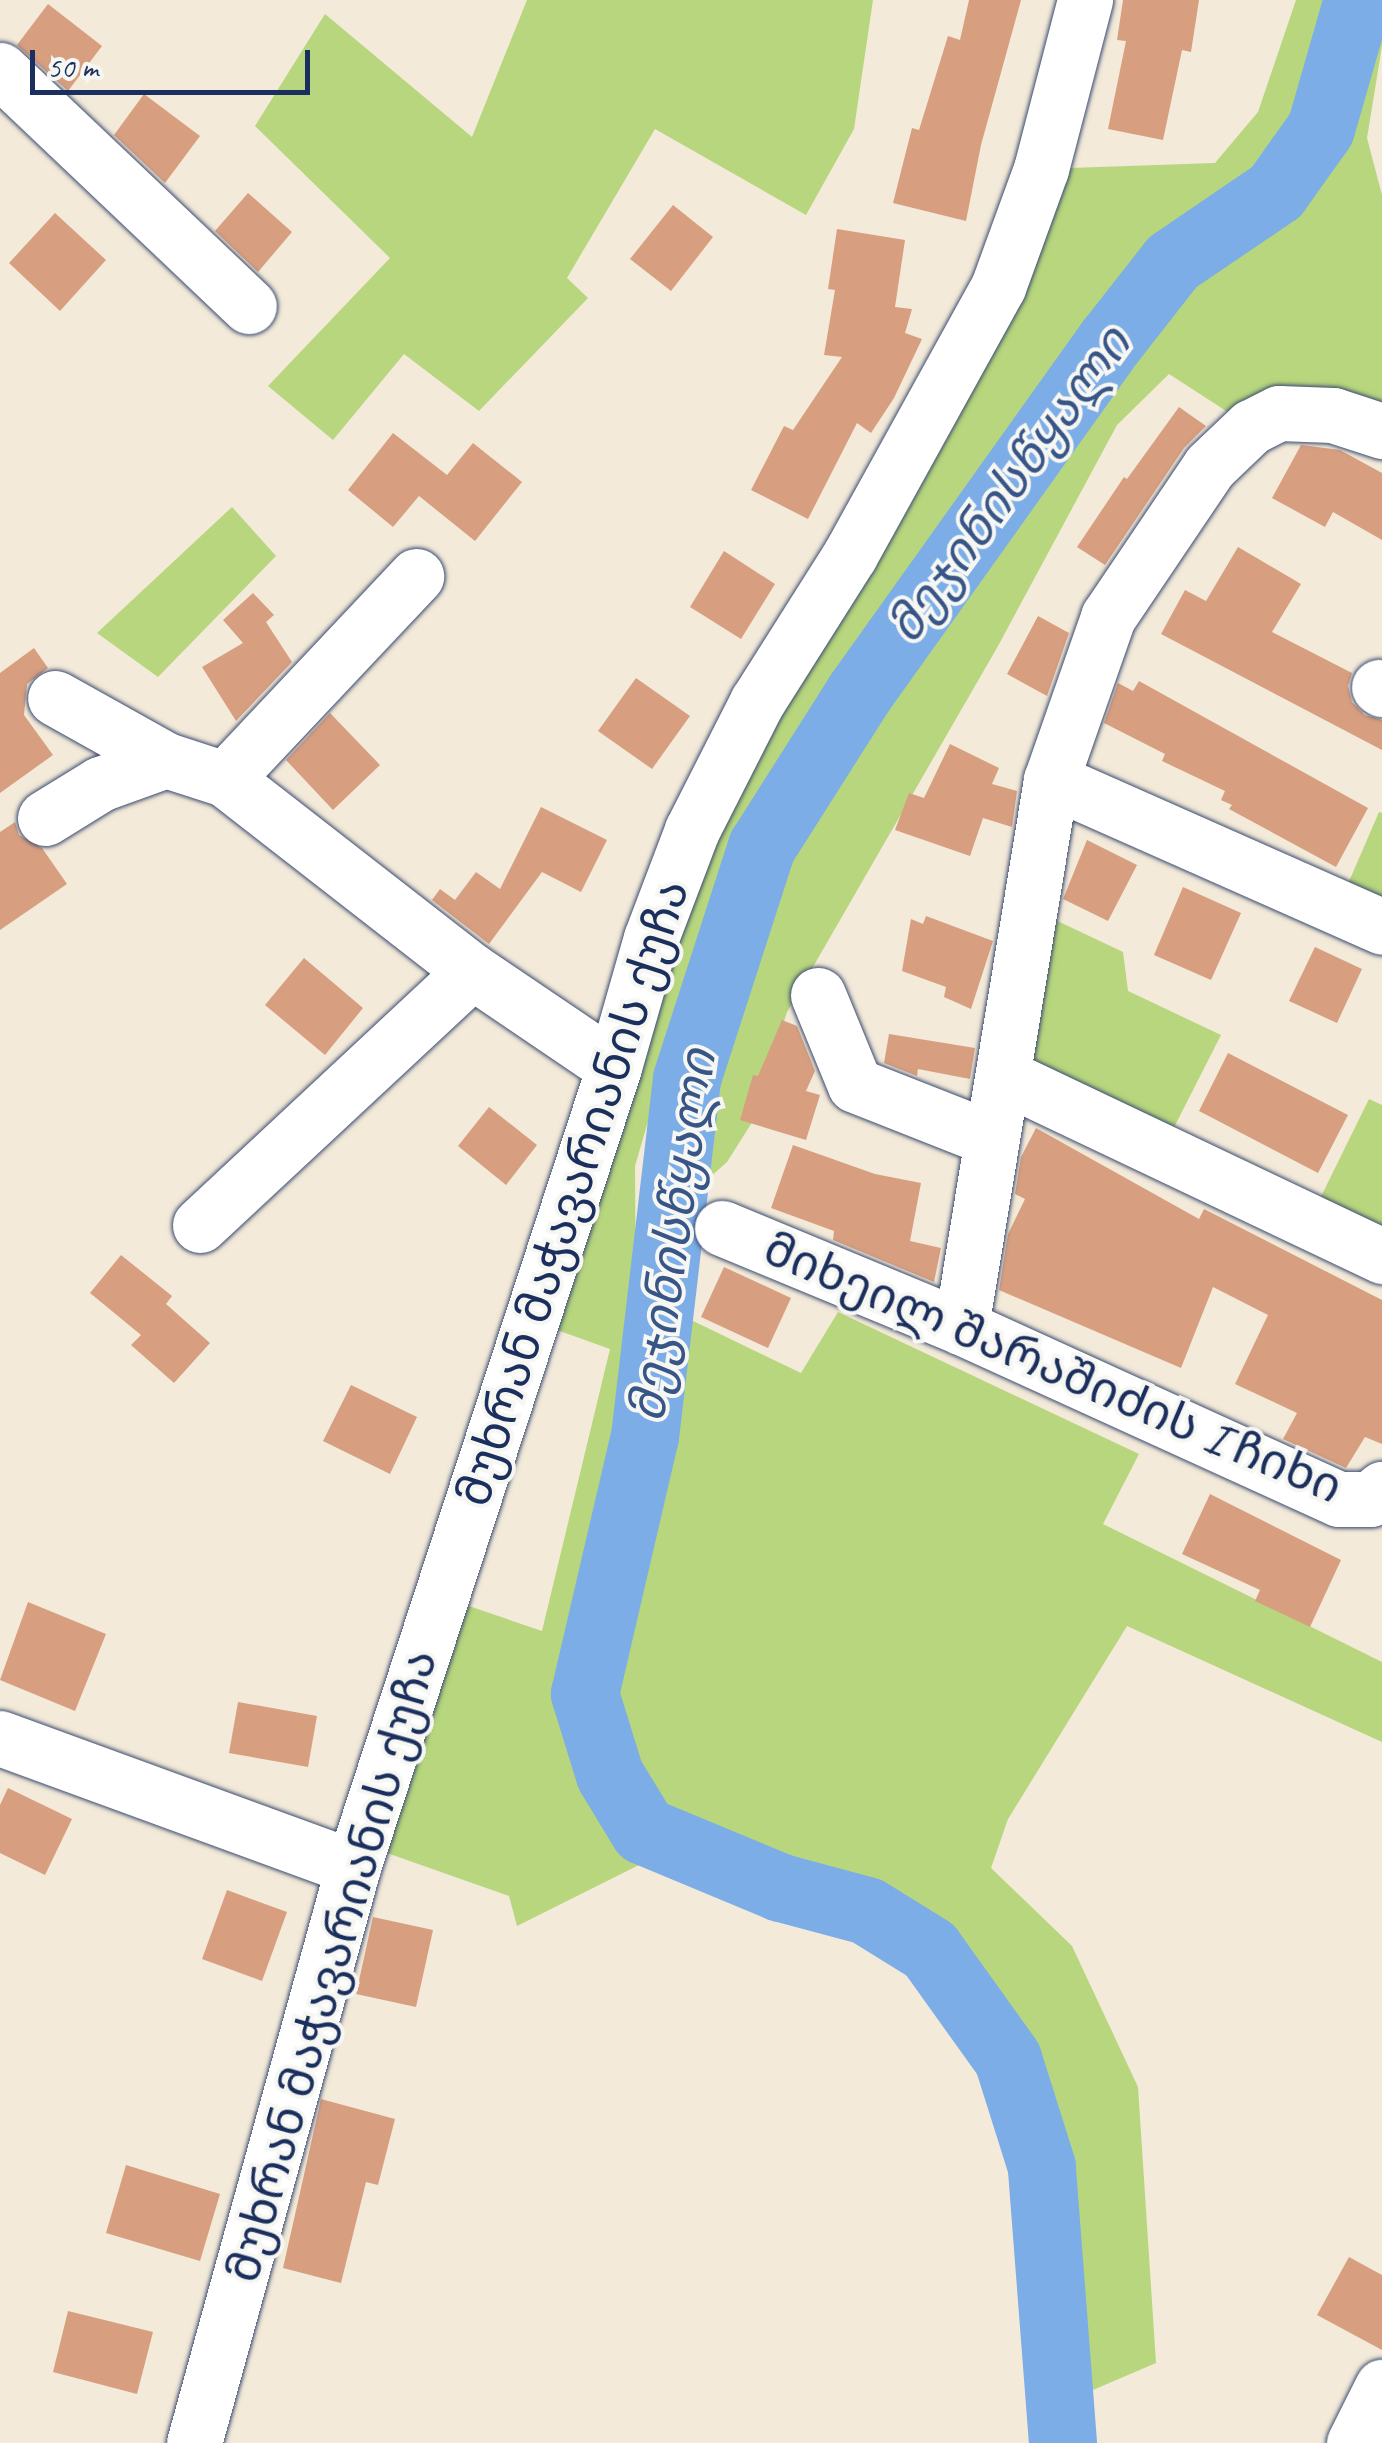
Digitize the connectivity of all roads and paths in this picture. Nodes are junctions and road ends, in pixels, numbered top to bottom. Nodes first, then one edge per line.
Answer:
1 (1086, 0) edge
2 (0, 70) edge
3 (249, 306) dead end
4 (1382, 432) edge
5 (416, 576) dead end
6 (55, 698) dead end
7 (166, 760) junction
8 (225, 779) junction
9 (1051, 780) junction
10 (45, 818) dead end
11 (1382, 927) edge
12 (472, 971) junction
13 (818, 995) dead end
14 (614, 1067) junction
15 (1002, 1076) junction
16 (992, 1139) junction
17 (200, 1225) dead end
18 (722, 1228) dead end
19 (1382, 1256) edge
20 (961, 1327) junction
21 (1382, 1489) edge
22 (0, 1738) edge
23 (353, 1867) junction
24 (1382, 2388) edge
25 (194, 2443) edge
26 (1354, 2443) edge

1 - 14 street, მუხრან მაჭავარიანის ქუჩა
2 - 3 street
4 - 9 street
5 - 8 street
6 - 7 street
7 - 8 street
7 - 10 street
8 - 12 street
9 - 11 street
9 - 15 street
12 - 14 street
12 - 17 street
13 - 16 street
14 - 23 street, მუხრან მაჭავარიანის ქუჩა
15 - 16 street
15 - 19 street
16 - 20 street
18 - 20 street, მიხეილ შარაშიძის I ჩიხი
20 - 21 street, მიხეილ შარაშიძის I ჩიხი
22 - 23 street
23 - 25 street, მუხრან მაჭავარიანის ქუჩა
24 - 26 street

